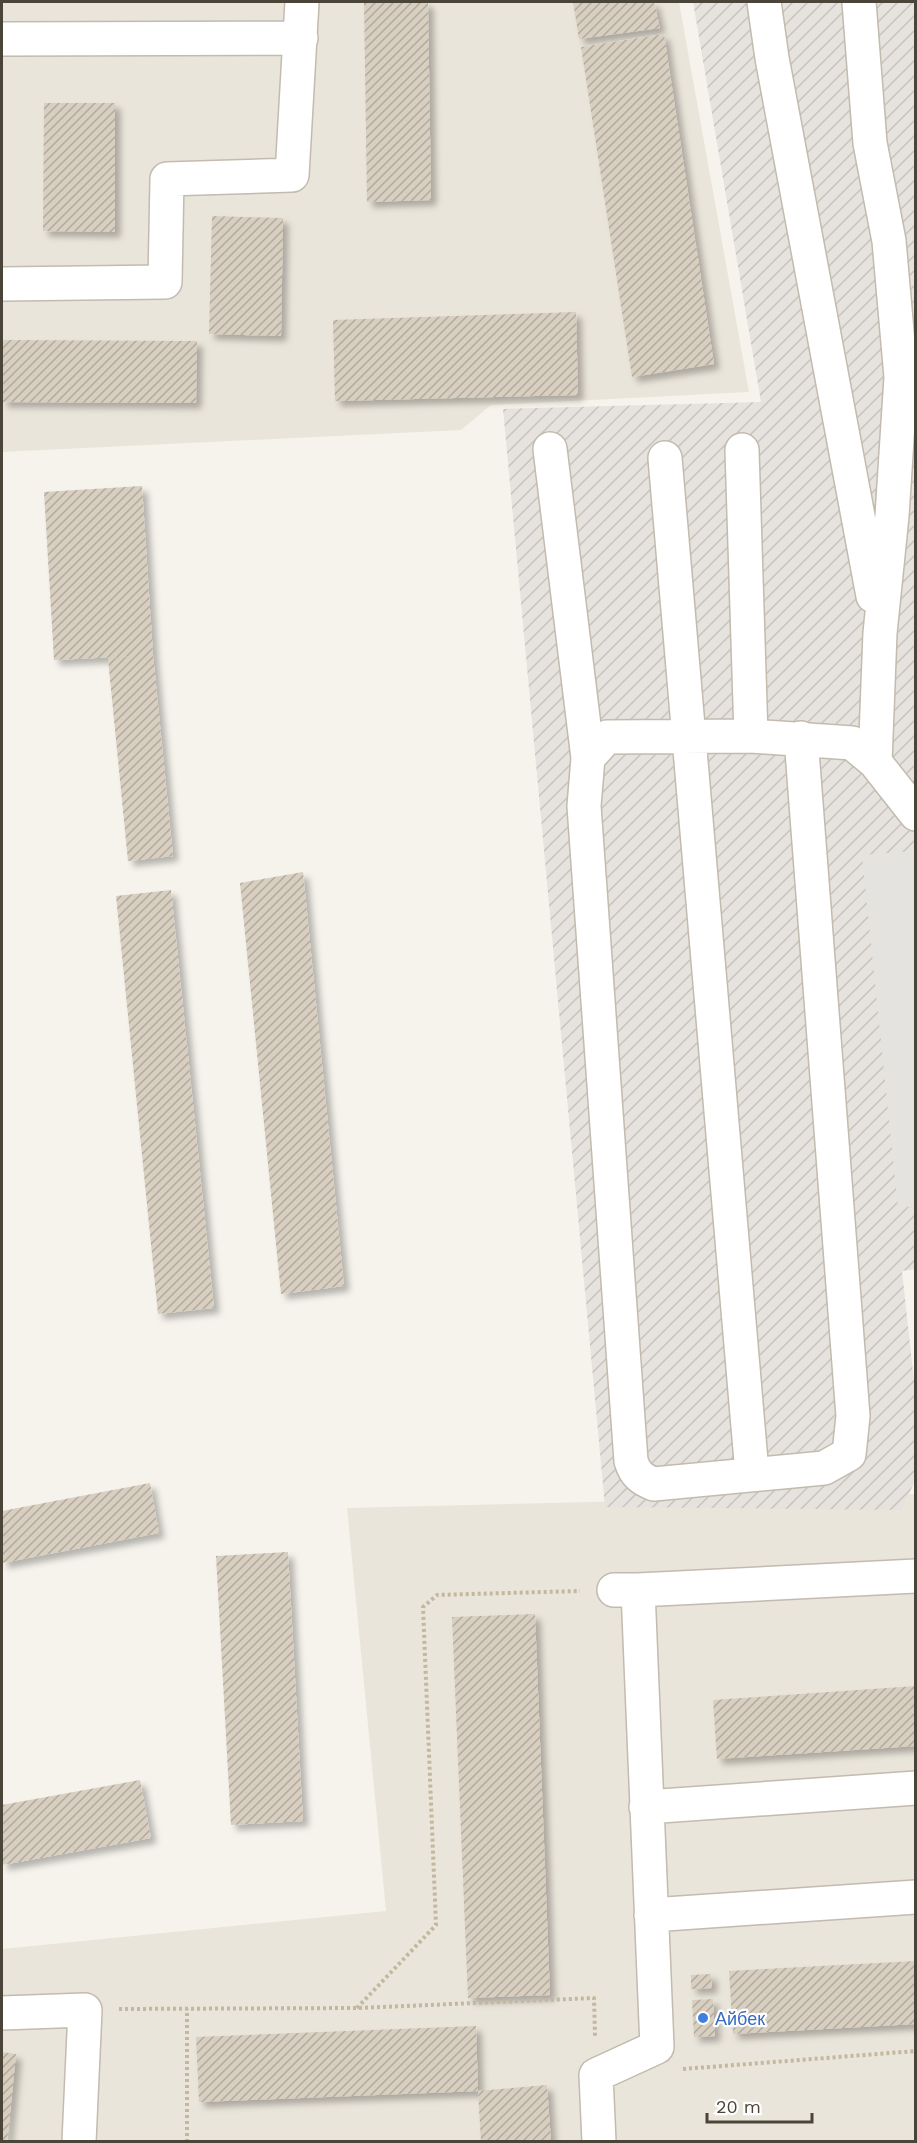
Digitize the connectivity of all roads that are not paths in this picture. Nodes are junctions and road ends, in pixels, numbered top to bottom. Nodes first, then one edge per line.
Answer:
1 (302, 2) edge
2 (764, 2) edge
3 (859, 2) edge
4 (301, 38) junction
5 (2, 39) edge
6 (2, 284) edge
7 (550, 449) dead end
8 (742, 450) dead end
9 (665, 458) dead end
10 (880, 633) junction
11 (689, 735) junction
12 (751, 736) junction
13 (801, 738) junction
14 (588, 758) junction
15 (875, 762) junction
16 (915, 814) edge
17 (752, 1473) junction
18 (915, 1576) edge
19 (915, 1788) edge
20 (646, 1807) junction
21 (915, 1897) edge
22 (651, 1915) junction
23 (2, 2013) edge
24 (79, 2142) edge
25 (599, 2142) edge

1 - 4 street
2 - 10 street
3 - 10 street
4 - 5 street
4 - 6 street
7 - 14 street
8 - 12 street
9 - 11 street
10 - 15 street
11 - 12 street
11 - 14 street
11 - 17 street
12 - 13 street
13 - 15 street
13 - 17 street
14 - 17 street
15 - 16 street
18 - 20 street
19 - 20 street
20 - 22 street
21 - 22 street
22 - 25 street
23 - 24 street

